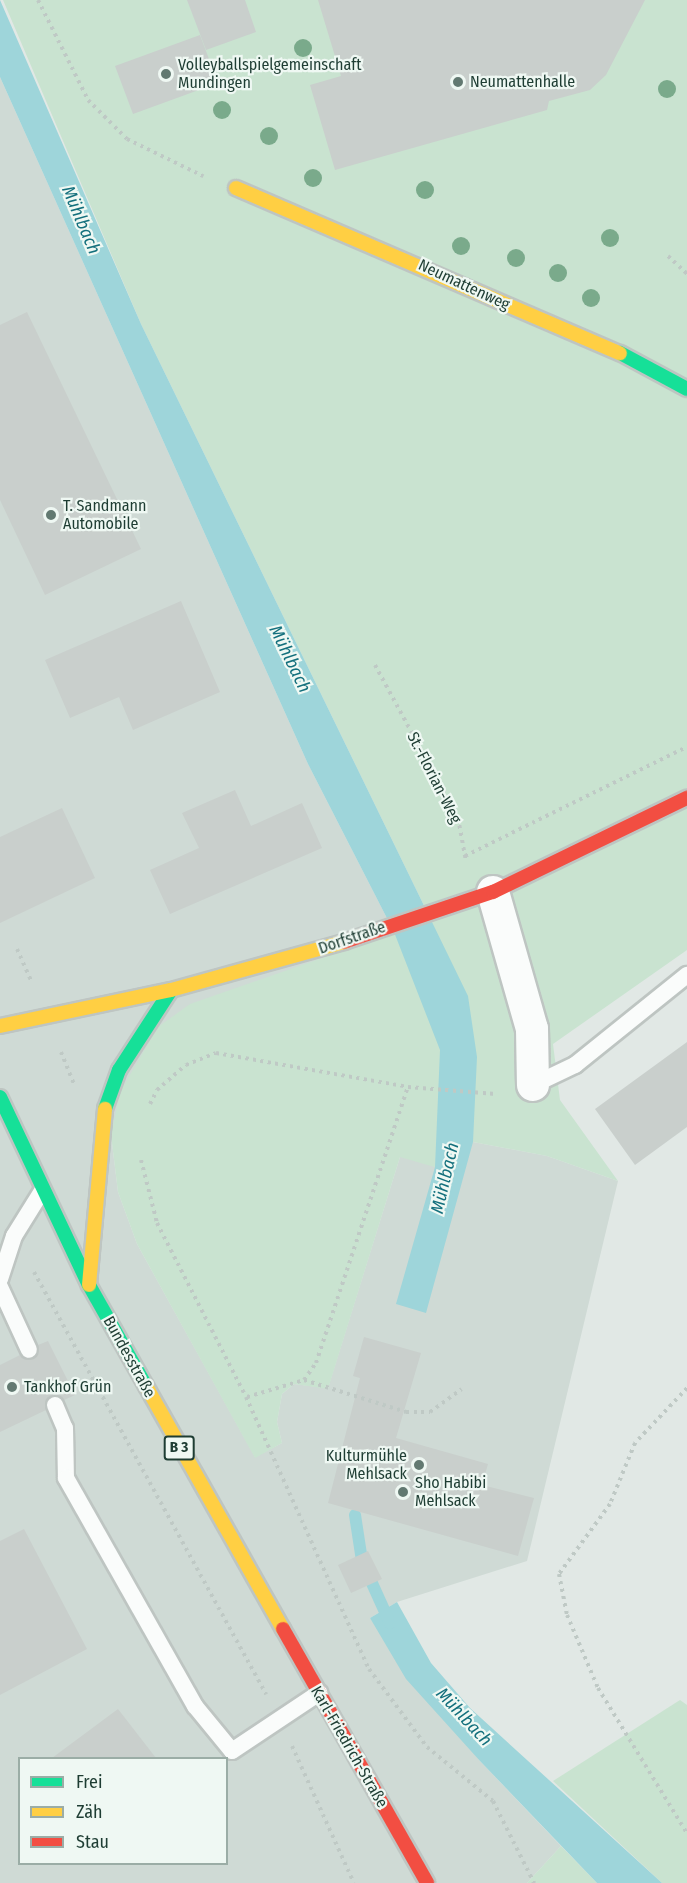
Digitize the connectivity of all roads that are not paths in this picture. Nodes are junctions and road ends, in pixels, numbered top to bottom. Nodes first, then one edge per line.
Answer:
1 (236, 188) road end
2 (687, 389) edge
3 (687, 798) edge
4 (482, 895) junction
5 (687, 975) edge
6 (171, 990) junction
7 (0, 1026) edge
8 (533, 1085) joint
9 (0, 1097) edge
10 (42, 1191) junction
11 (0, 1279) edge
12 (89, 1285) junction
13 (0, 1287) edge
14 (29, 1350) dead end
15 (55, 1405) dead end
16 (269, 1611) joint
17 (319, 1693) junction
18 (427, 1883) edge

1 - 2 street, Neumattenweg
3 - 4 street, Dorfstraße
4 - 6 street, Dorfstraße
4 - 8 street
5 - 8 lane
6 - 7 street, Dorfstraße
6 - 12 street
9 - 10 street, Bundesstraße / B 3
10 - 11 lane
10 - 12 street, Bundesstraße / B 3
12 - 16 street, Bundesstraße / B 3
13 - 14 lane
15 - 17 lane
16 - 17 street, Karl-Friedrich-Straße / B 3
17 - 18 street, Karl-Friedrich-Straße / B 3

